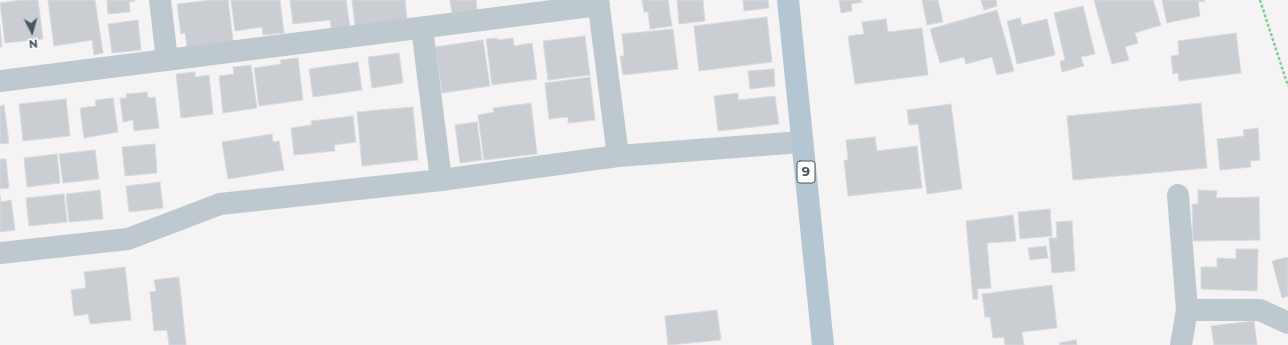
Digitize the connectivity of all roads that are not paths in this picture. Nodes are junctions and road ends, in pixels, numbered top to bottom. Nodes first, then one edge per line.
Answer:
1 (160, 0) edge
2 (788, 0) edge
3 (598, 2) edge
4 (422, 28) junction
5 (167, 60) junction
6 (0, 81) edge
7 (802, 142) junction
8 (618, 156) junction
9 (441, 180) junction
10 (1178, 195) dead end
11 (0, 253) edge
12 (1187, 310) junction
13 (1288, 323) edge
14 (823, 345) edge
15 (1181, 345) edge

1 - 5 street
2 - 7 main road, 9
3 - 4 street
3 - 8 street
4 - 5 street
4 - 9 street
5 - 6 street
7 - 8 street
7 - 14 main road, 9
8 - 9 street
9 - 11 street
10 - 12 street
12 - 13 street
12 - 15 street

